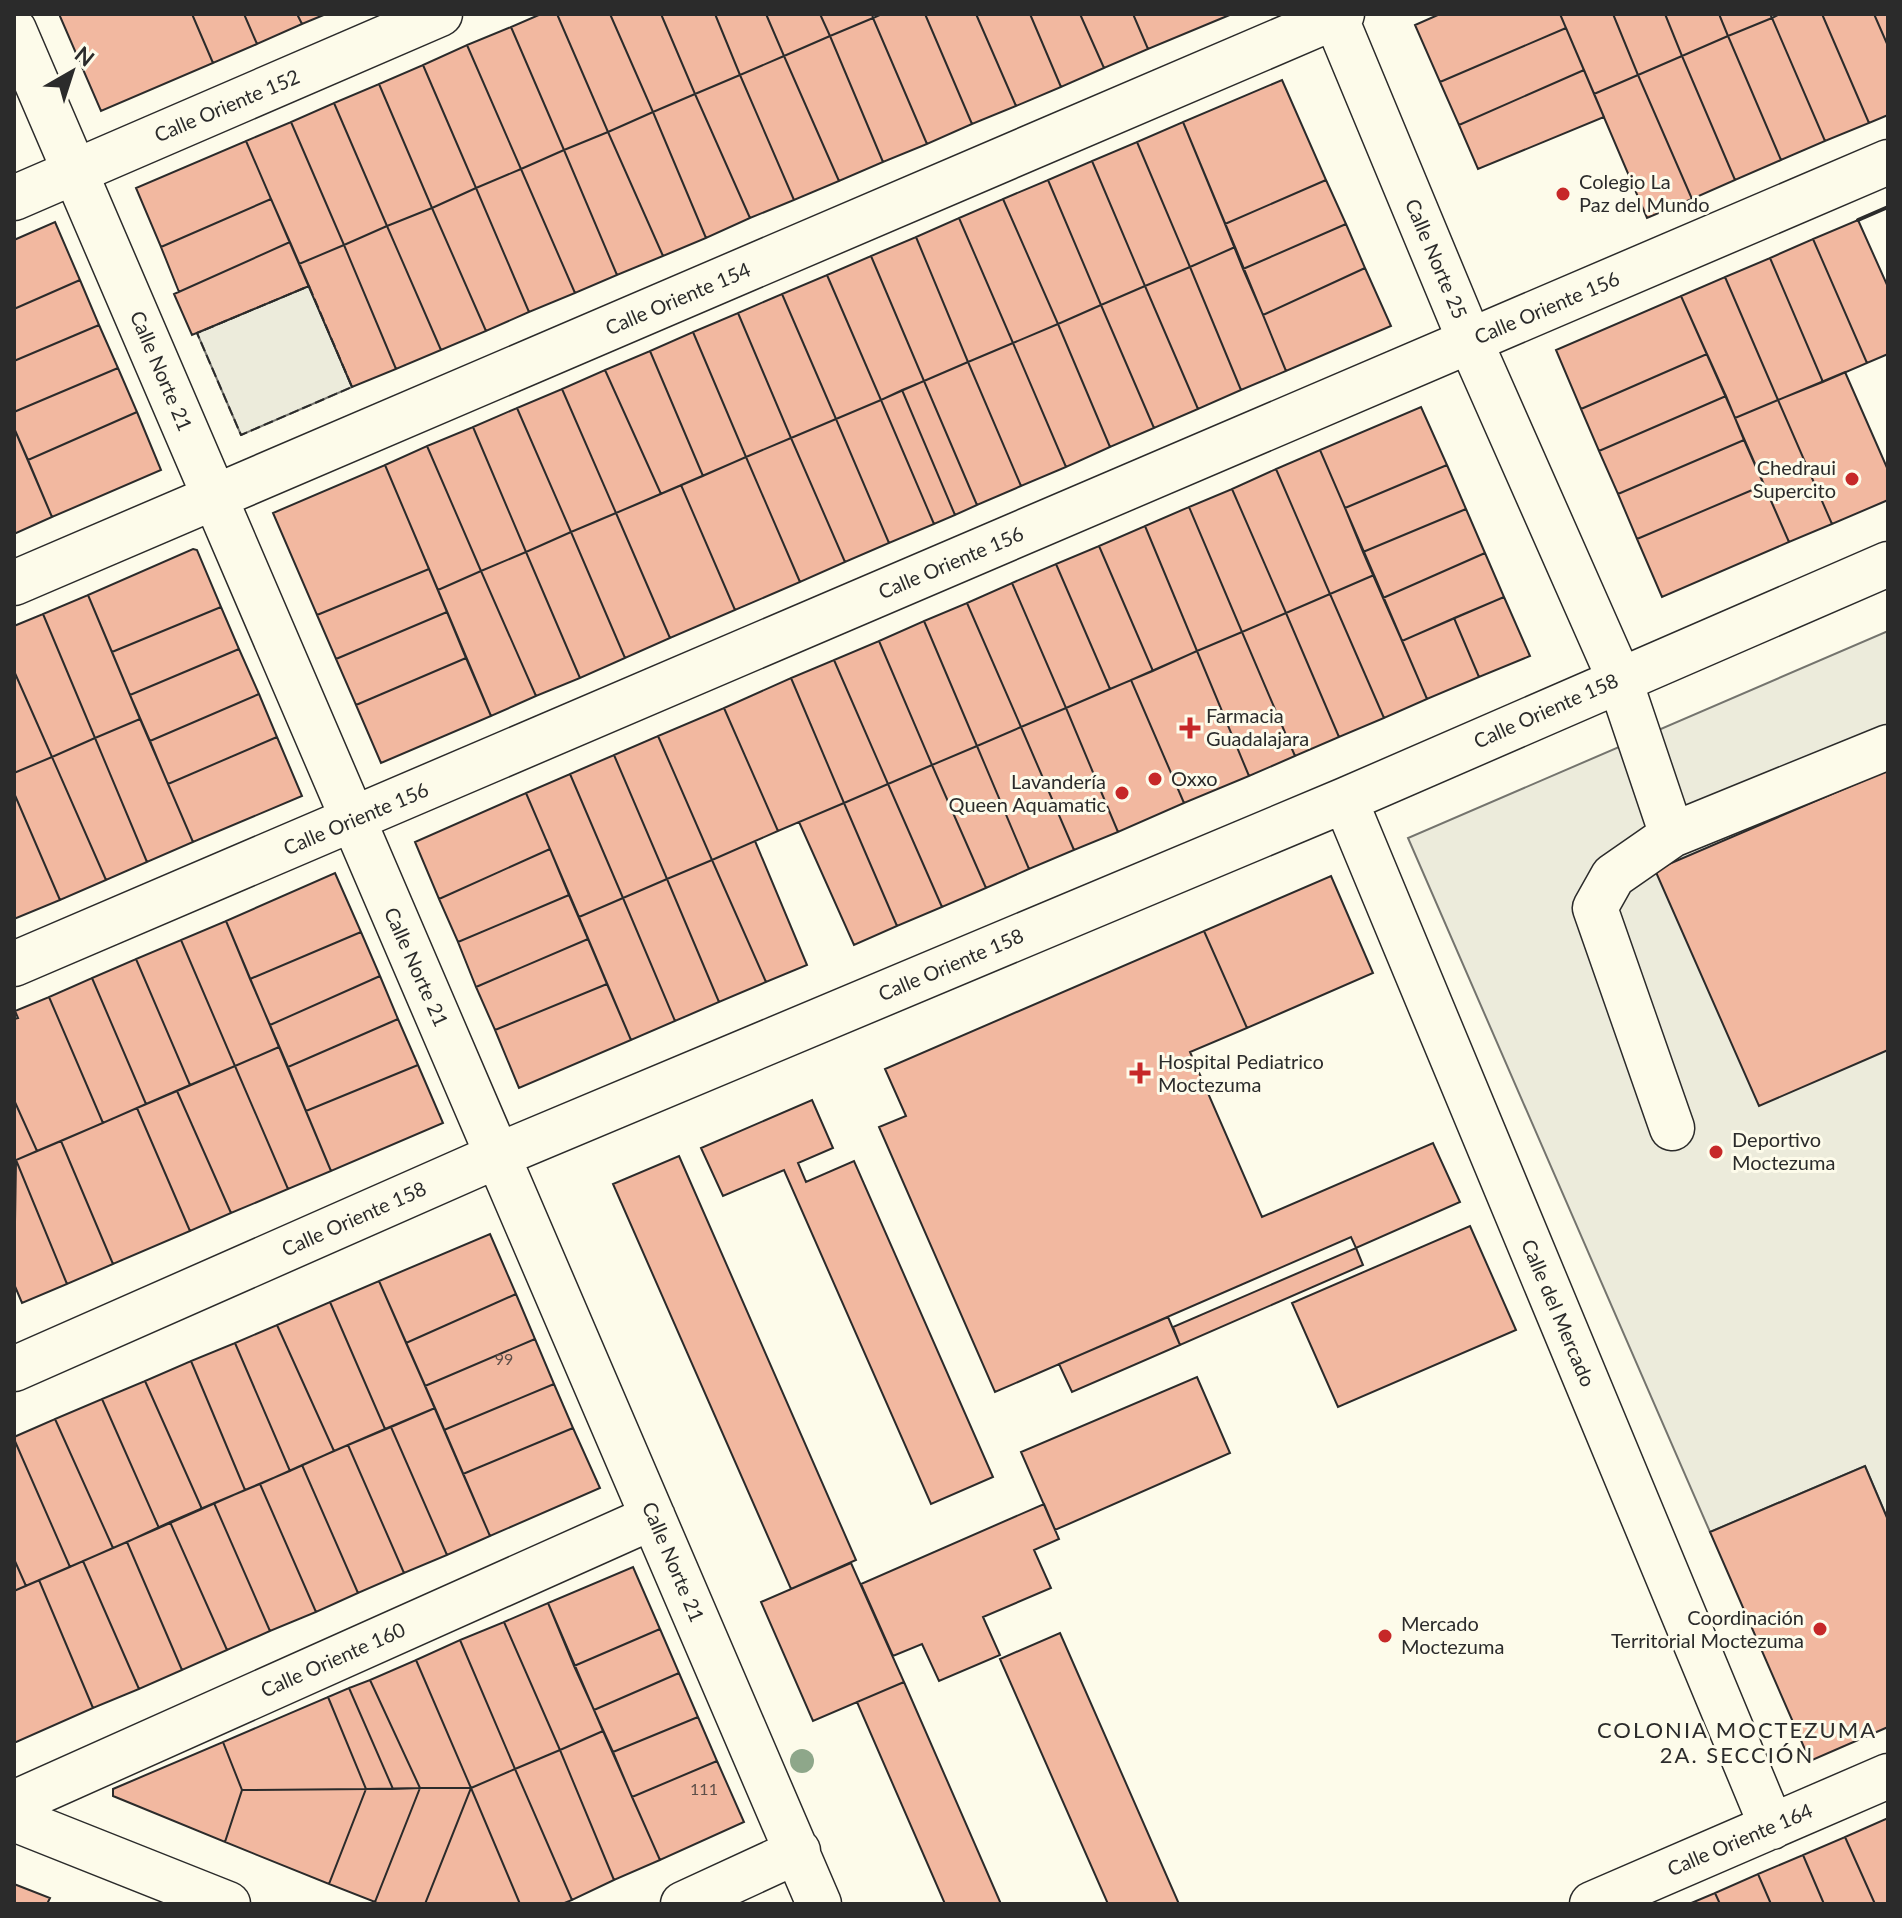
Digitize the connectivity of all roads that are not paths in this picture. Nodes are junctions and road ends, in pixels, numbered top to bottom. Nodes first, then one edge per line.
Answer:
1 (440, 14) edge
2 (1337, 15) edge
3 (14, 30) edge
4 (1888, 162) edge
5 (75, 172) junction
6 (14, 198) edge
7 (1470, 341) junction
8 (216, 498) junction
9 (1888, 564) edge
10 (14, 583) edge
11 (1619, 678) junction
12 (1888, 747) edge
13 (1345, 800) junction
14 (352, 820) junction
15 (1672, 835) junction
16 (14, 964) edge
17 (1672, 1128) dead end
18 (499, 1155) junction
19 (14, 1369) edge
20 (653, 1517) junction
21 (1888, 1776) edge
22 (14, 1803) edge
23 (14, 1819) edge
24 (1772, 1827) junction
25 (798, 1851) junction
26 (228, 1904) edge
27 (683, 1904) edge
28 (819, 1904) edge
29 (1592, 1904) edge

1 - 5 street, Calle Oriente 152
2 - 7 street, Calle Norte 25
2 - 8 street, Calle Oriente 154
3 - 5 street, Calle Norte 21
4 - 7 street, Calle Oriente 156
5 - 6 street, Calle Oriente 152
5 - 8 street, Calle Norte 21
7 - 11 street, Calle Norte 25
7 - 14 street, Calle Oriente 156
8 - 10 street, Calle Oriente 154
8 - 14 street, Calle Norte 21
9 - 11 street, Calle Oriente 158
11 - 13 street, Calle Oriente 158
11 - 15 street, Calle Norte 25
12 - 15 street
13 - 18 street, Calle Oriente 158
13 - 24 street, Calle del Mercado
14 - 16 street, Calle Oriente 156
14 - 18 street, Calle Norte 21
15 - 17 street
18 - 19 street, Calle Oriente 158
18 - 20 street, Calle Norte 21
20 - 22 street, Calle Oriente 160
20 - 25 street, Calle Norte 21
21 - 24 street, Calle Oriente 164
23 - 26 street
24 - 29 street, Calle Oriente 164
25 - 27 street
25 - 28 street, Calle Norte 21

